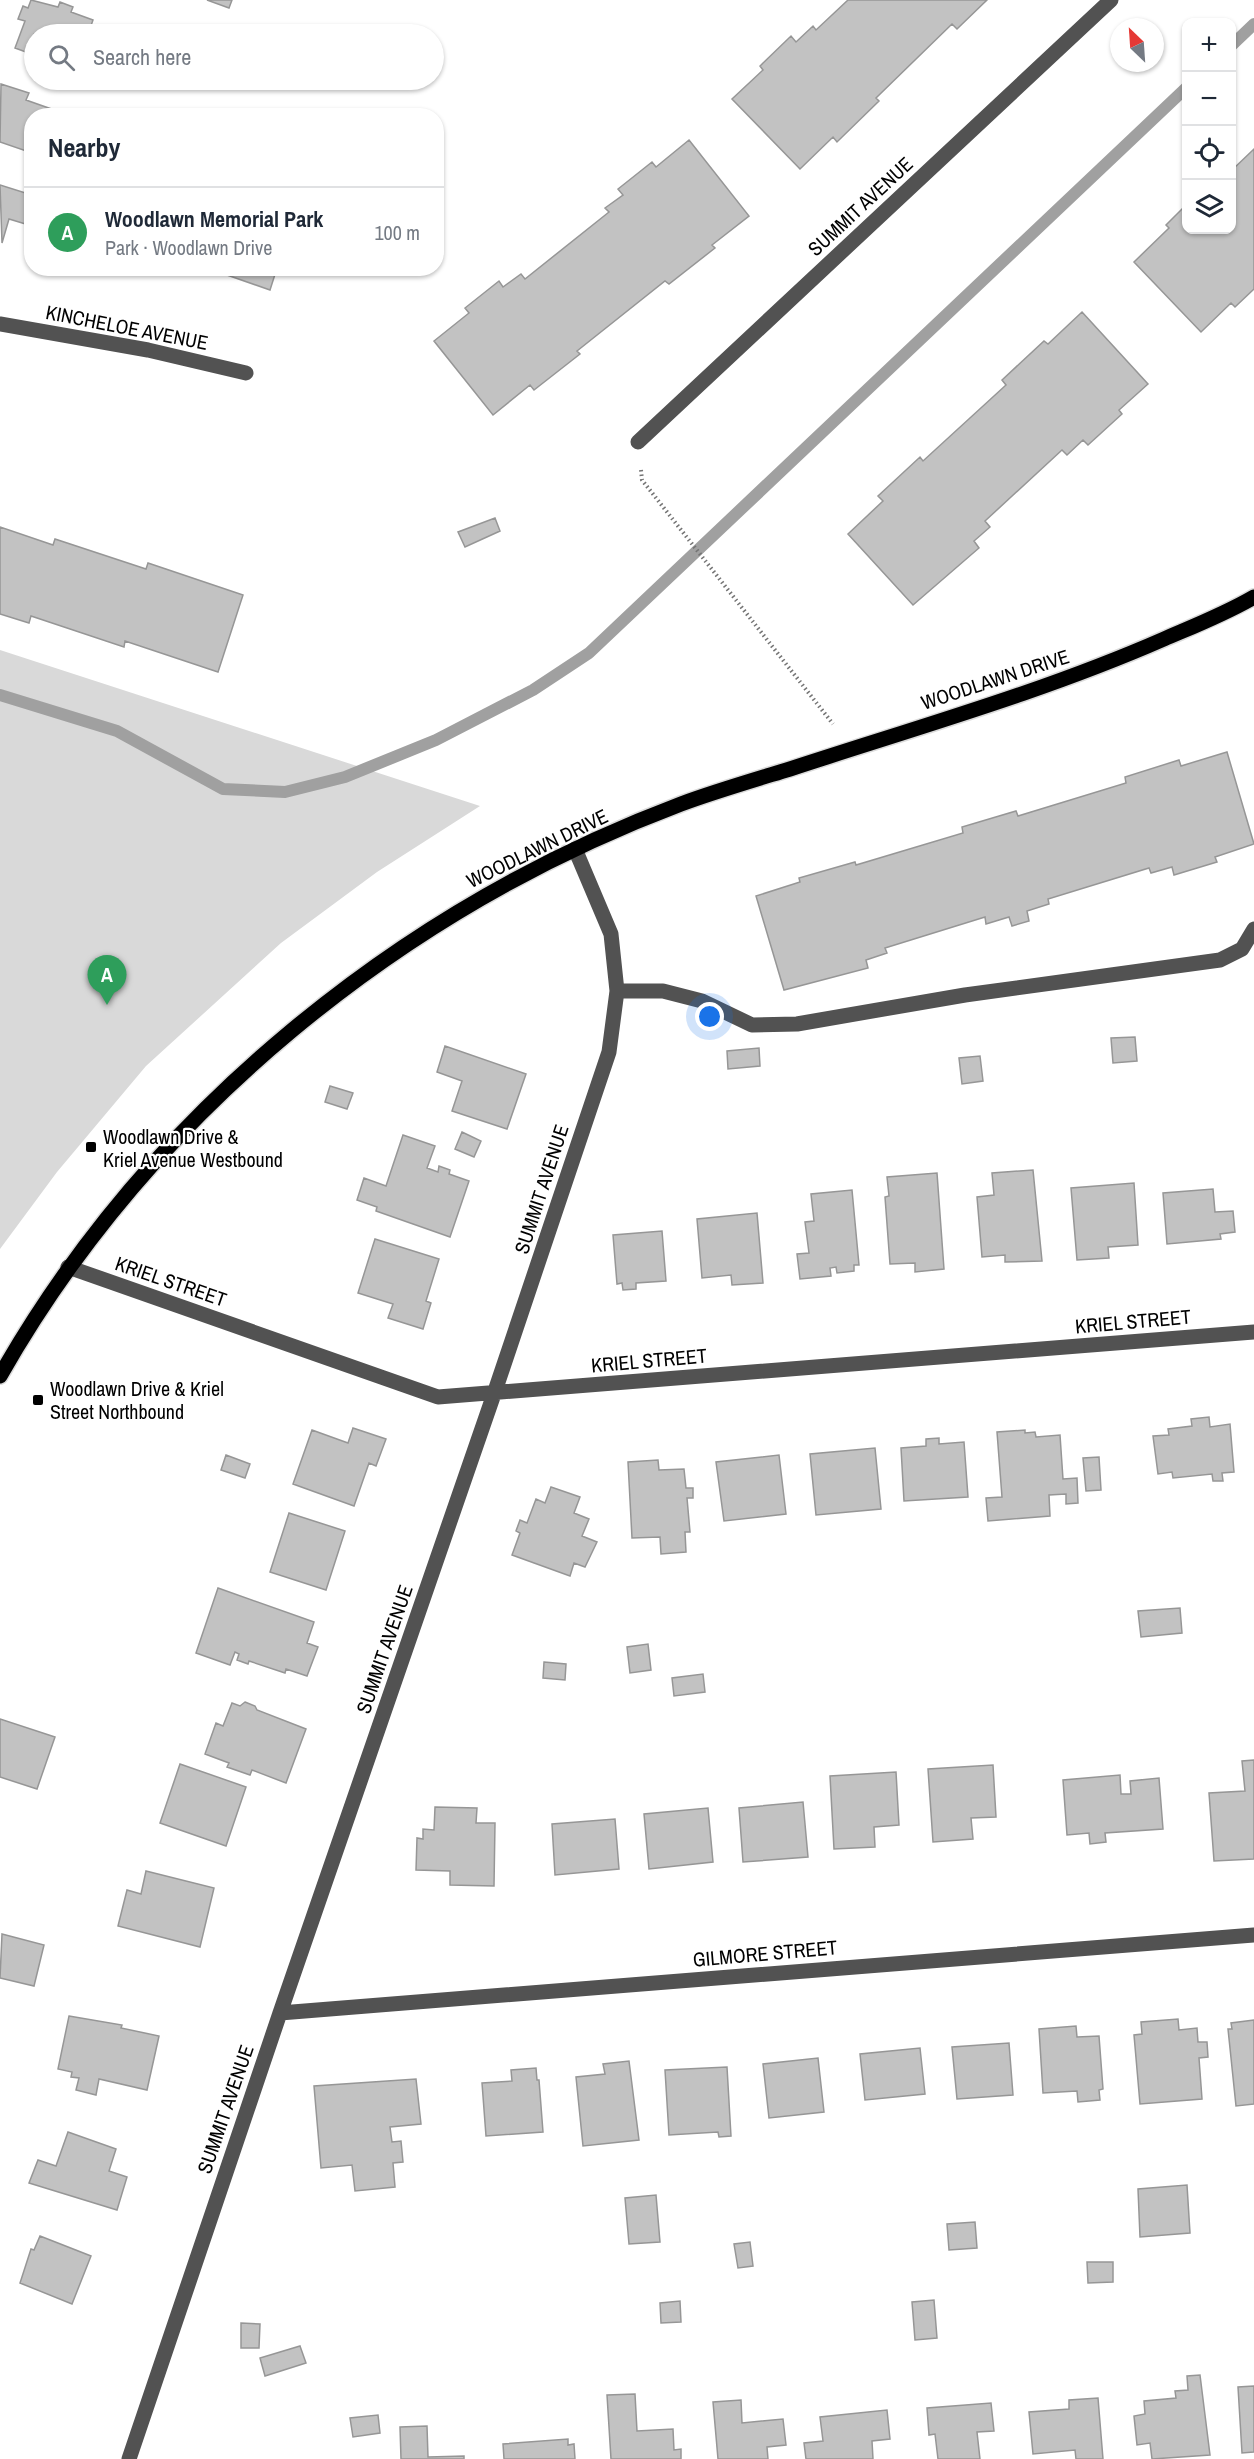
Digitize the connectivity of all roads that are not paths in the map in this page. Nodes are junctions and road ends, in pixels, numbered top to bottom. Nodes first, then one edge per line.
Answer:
1 (1111, 0) edge
2 (0, 324) edge
3 (246, 373) dead end
4 (638, 442) road end
5 (1254, 597) edge
6 (574, 849) junction
7 (1254, 929) edge
8 (617, 991) junction
9 (68, 1267) junction
10 (1254, 1332) edge
11 (0, 1376) edge
12 (494, 1394) junction
13 (1254, 1935) edge
14 (280, 2013) junction
15 (129, 2459) edge

1 - 4 street, SUMMIT AVENUE
2 - 3 street, KINCHELOE AVENUE
5 - 6 main road, WOODLAWN DRIVE
6 - 8 street, SUMMIT AVENUE
6 - 9 main road, WOODLAWN DRIVE
7 - 8 street
8 - 12 street, SUMMIT AVENUE
9 - 11 main road, WOODLAWN DRIVE
9 - 12 street, KRIEL STREET
10 - 12 street, KRIEL STREET
12 - 14 street, SUMMIT AVENUE
13 - 14 street, GILMORE STREET
14 - 15 street, SUMMIT AVENUE

